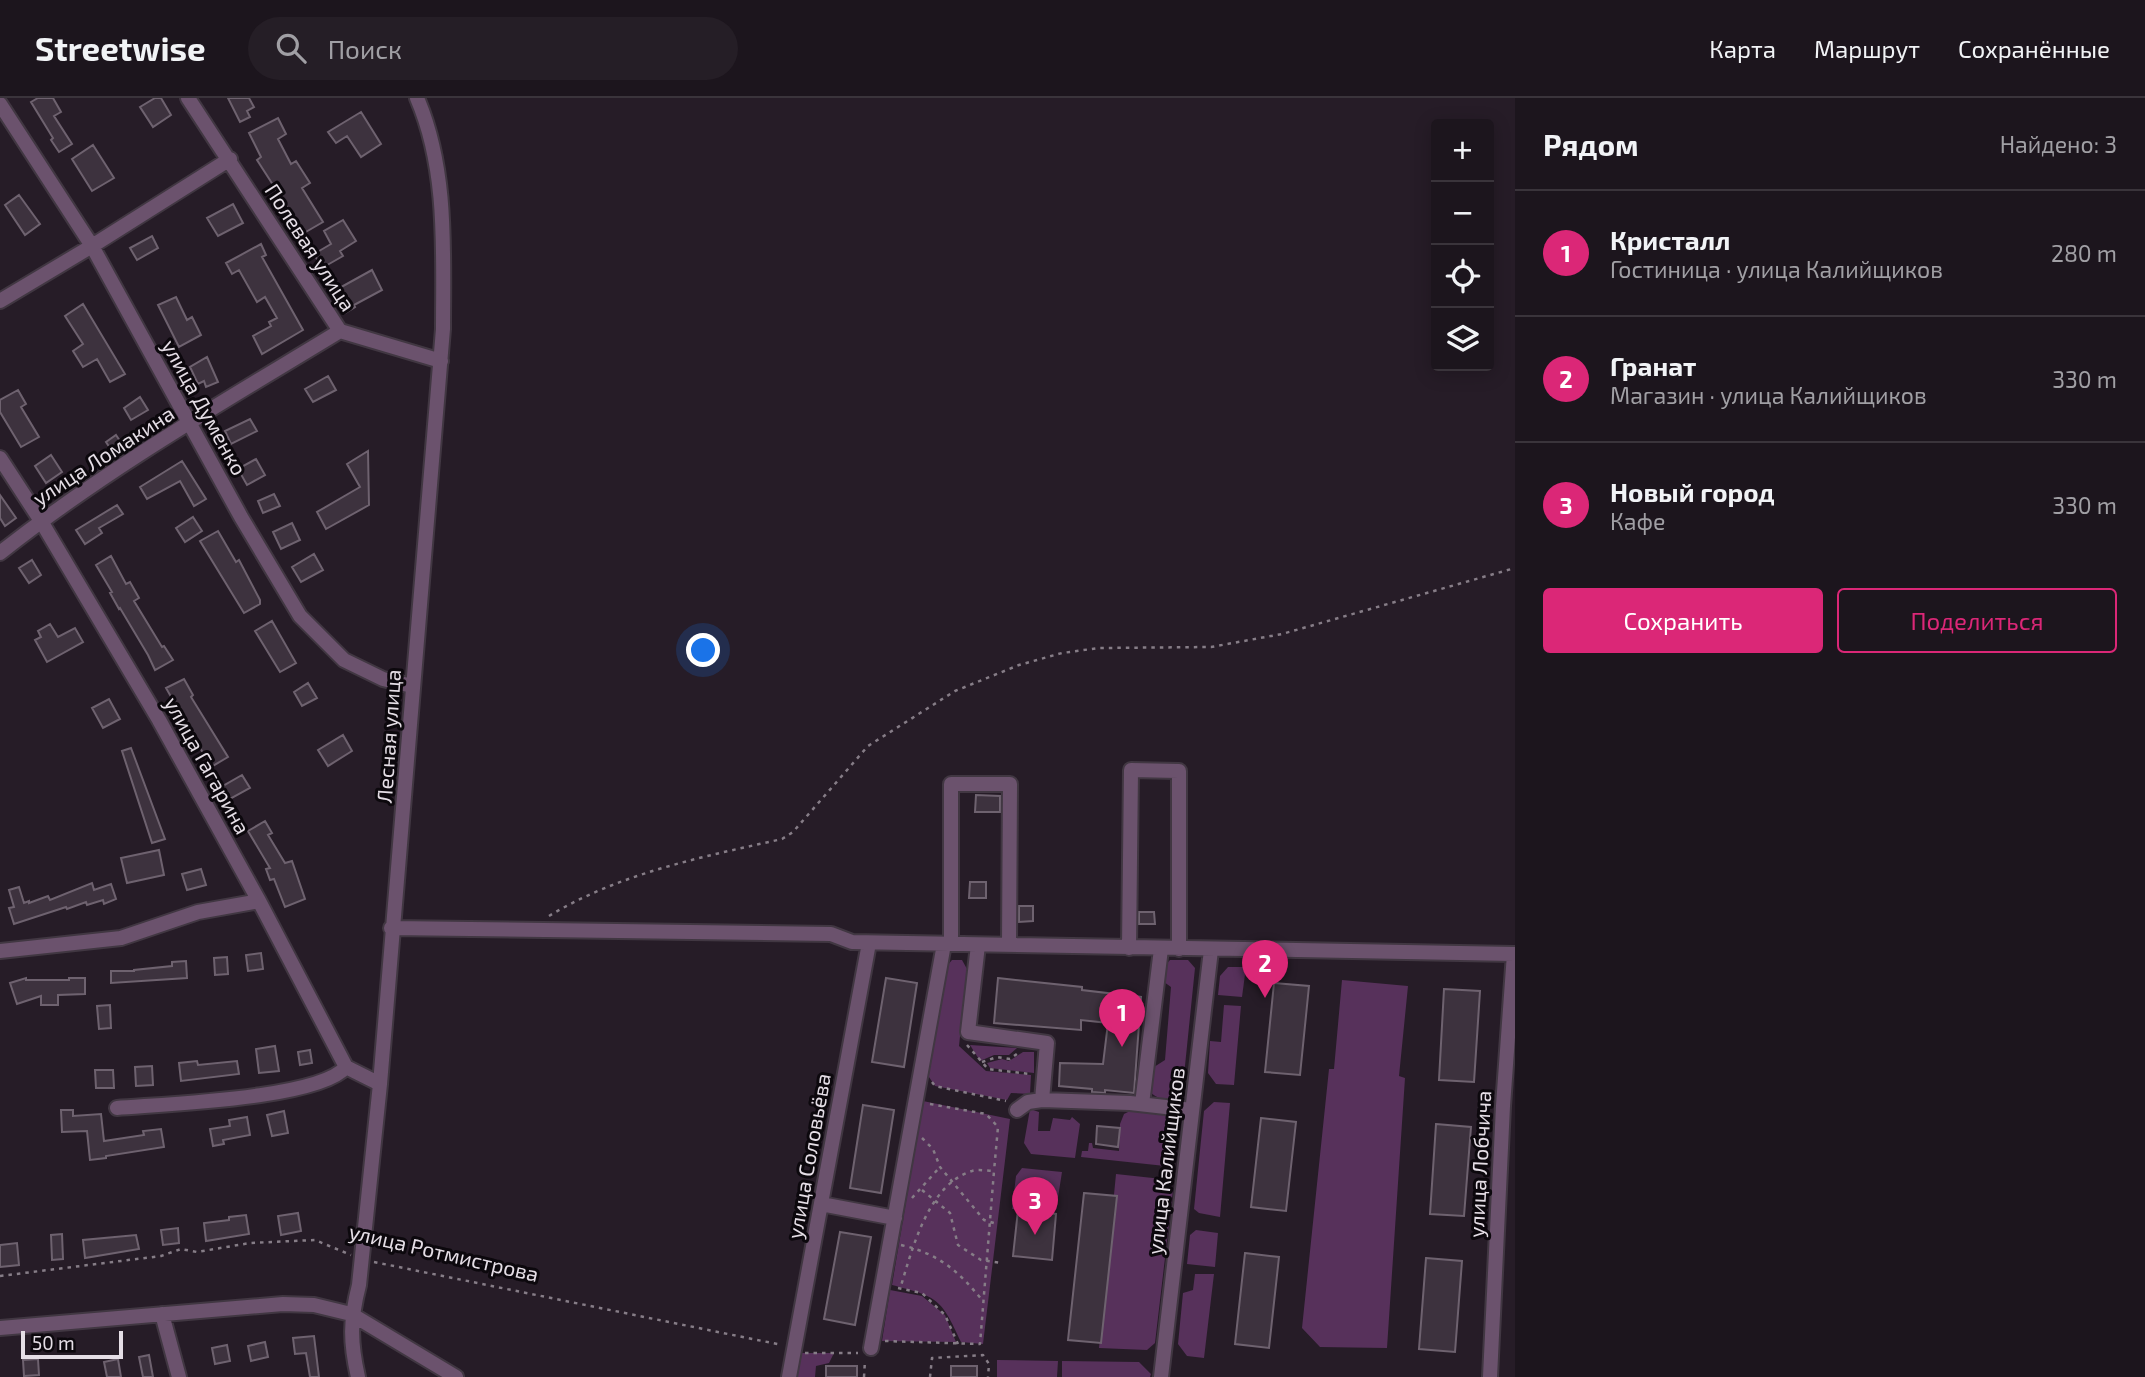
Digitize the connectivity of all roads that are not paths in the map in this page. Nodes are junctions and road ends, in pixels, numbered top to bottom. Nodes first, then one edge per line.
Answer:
1 (188, 98) edge
2 (417, 98) edge
3 (0, 104) edge
4 (230, 159) junction
5 (92, 246) junction
6 (0, 301) edge
7 (340, 331) junction
8 (441, 360) junction
9 (190, 423) junction
10 (0, 458) edge
11 (41, 521) junction
12 (0, 553) edge
13 (412, 687) junction
14 (259, 901) junction
15 (391, 928) junction
16 (869, 943) junction
17 (948, 944) junction
18 (978, 945) junction
19 (1009, 945) junction
20 (1129, 948) junction
21 (1161, 949) junction
22 (1179, 949) junction
23 (1212, 950) junction
24 (0, 951) edge
25 (1514, 954) edge
26 (346, 1067) junction
27 (380, 1084) junction
28 (1042, 1100) junction
29 (1142, 1104) junction
30 (117, 1108) dead end
31 (1017, 1111) dead end
32 (1192, 1111) junction
33 (821, 1204) junction
34 (895, 1218) junction
35 (162, 1314) junction
36 (351, 1314) junction
37 (0, 1328) edge
38 (876, 1345) road end
39 (179, 1377) edge
40 (358, 1377) edge
41 (456, 1377) edge
42 (789, 1377) edge
43 (1161, 1377) edge
44 (1490, 1377) edge

1 - 4 street, Полевая улица
2 - 8 street, Лесная улица
3 - 5 street, улица Думенко
4 - 5 street
4 - 7 street, Полевая улица
5 - 6 street
5 - 9 street, улица Думенко
7 - 8 street, Полевая улица
7 - 9 street, улица Ломакина
8 - 13 street, Лесная улица
9 - 11 street, улица Ломакина
9 - 13 street, улица Думенко
10 - 11 street, улица Гагарина
11 - 12 street, улица Ломакина
11 - 14 street, улица Гагарина
13 - 15 street, Лесная улица
14 - 24 street
14 - 26 street, улица Гагарина
15 - 16 street
15 - 27 street, Лесная улица
16 - 17 street
16 - 33 street, улица Соловьёва
17 - 18 street
17 - 19 street
17 - 34 street
18 - 19 street
18 - 28 street
19 - 20 street
20 - 21 street
20 - 22 street
21 - 22 street
21 - 29 street
22 - 23 street
23 - 25 street
23 - 32 street, улица Калийщиков
25 - 44 street, улица Лобчича
26 - 27 street
26 - 30 street
27 - 36 street, Лесная улица
28 - 29 street
28 - 31 street
29 - 32 street
32 - 43 street, улица Калийщиков
33 - 34 street
33 - 42 street, улица Соловьёва
34 - 38 street
35 - 36 street
35 - 37 street
35 - 39 street
36 - 40 street, Лесная улица
36 - 41 street

